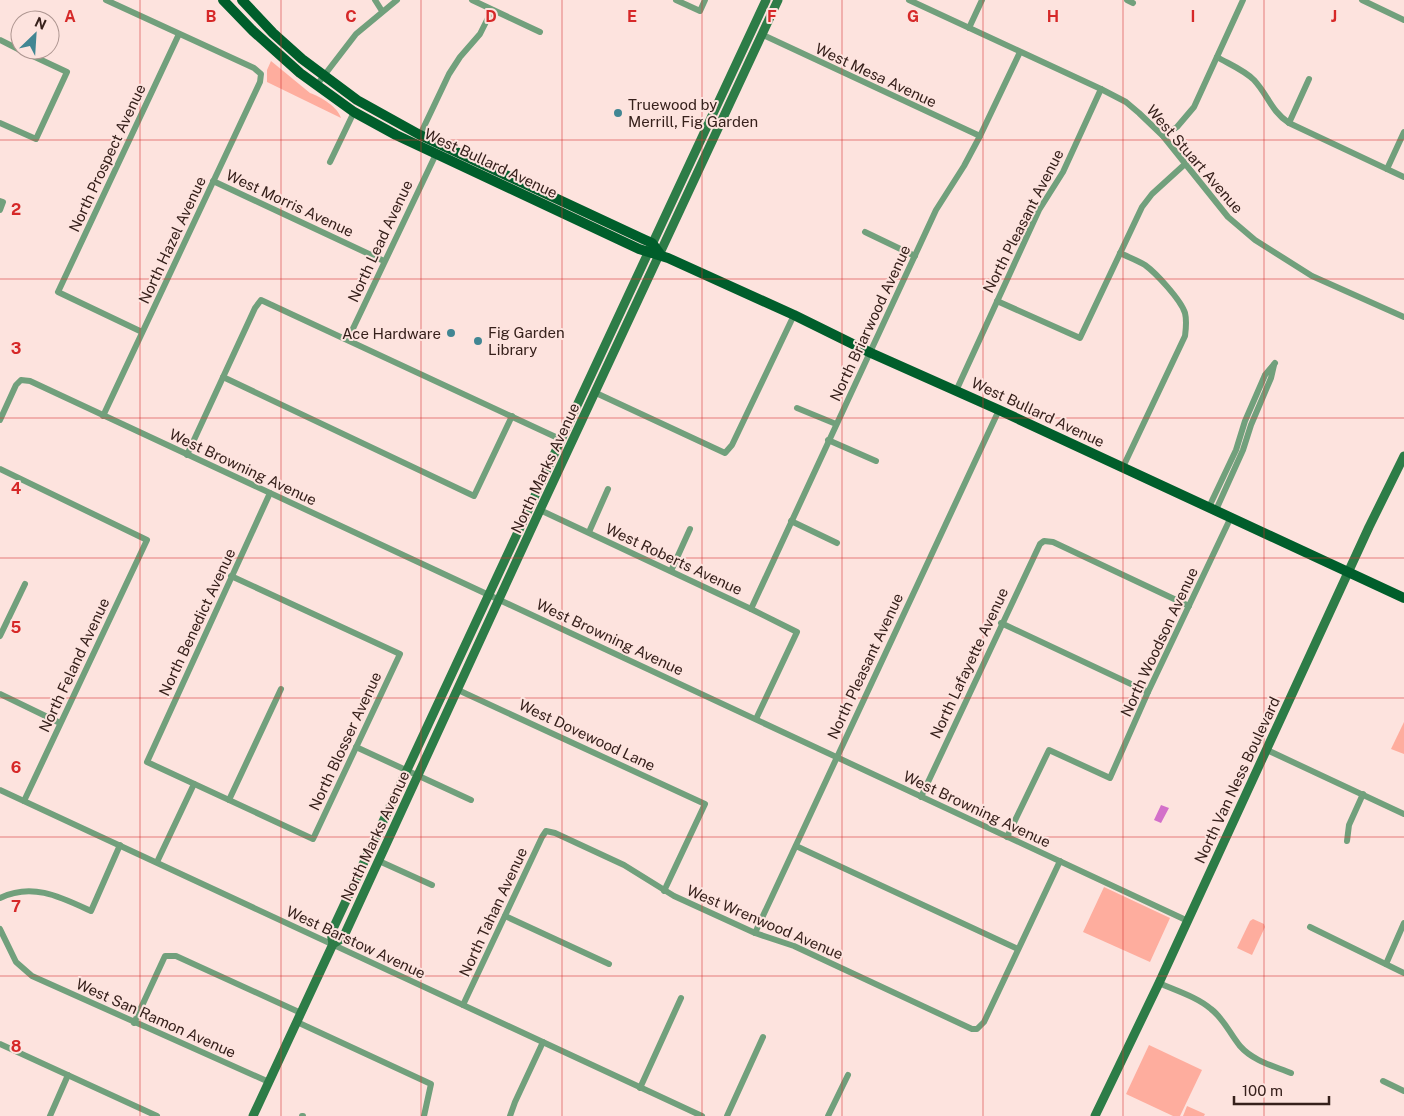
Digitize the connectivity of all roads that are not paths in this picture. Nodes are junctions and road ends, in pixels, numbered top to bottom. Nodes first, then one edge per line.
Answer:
1 (106, 0) edge
2 (224, 0) edge
3 (242, 0) edge
4 (375, 0) edge
5 (397, 0) edge
6 (472, 0) edge
7 (676, 0) edge
8 (705, 0) edge
9 (766, 0) edge
10 (772, 0) edge
11 (778, 0) edge
12 (909, 0) edge
13 (982, 0) edge
14 (1126, 0) edge
15 (1243, 0) edge
16 (1362, 0) edge
17 (1134, 3) dead end
18 (492, 10) junction
19 (382, 11) junction
20 (1404, 20) edge
21 (969, 28) junction
22 (540, 32) dead end
23 (179, 34) junction
24 (763, 35) junction
25 (1020, 52) junction
26 (1217, 58) junction
27 (41, 60) edge
28 (324, 76) junction
29 (1309, 79) dead end
30 (316, 86) junction
31 (1100, 89) junction
32 (717, 104) junction
33 (354, 112) junction
34 (382, 116) junction
35 (0, 123) edge
36 (1289, 123) junction
37 (1404, 132) edge
38 (420, 134) junction
39 (980, 136) junction
40 (1163, 136) junction
41 (436, 154) junction
42 (330, 162) dead end
43 (1185, 164) junction
44 (701, 165) junction
45 (1387, 169) junction
46 (1404, 177) edge
47 (213, 181) junction
48 (551, 196) junction
49 (534, 198) junction
50 (2, 202) edge
51 (0, 210) edge
52 (865, 232) dead end
53 (650, 248) junction
54 (1120, 253) junction
55 (660, 254) junction
56 (915, 256) junction
57 (384, 261) junction
58 (997, 301) junction
59 (794, 315) junction
60 (1404, 317) edge
61 (142, 332) junction
62 (348, 340) junction
63 (871, 353) junction
64 (593, 370) junction
65 (223, 377) junction
66 (956, 391) junction
67 (1261, 392) dead end
68 (596, 393) junction
69 (591, 402) junction
70 (797, 408) dead end
71 (999, 410) junction
72 (103, 416) junction
73 (512, 416) junction
74 (0, 420) edge
75 (836, 424) junction
76 (560, 439) junction
77 (828, 440) junction
78 (187, 455) junction
79 (1404, 456) edge
80 (876, 461) dead end
81 (1123, 467) junction
82 (0, 469) edge
83 (553, 482) junction
84 (608, 489) dead end
85 (270, 493) junction
86 (1212, 508) junction
87 (540, 510) junction
88 (1231, 517) junction
89 (791, 521) junction
90 (690, 528) dead end
91 (589, 532) junction
92 (837, 543) dead end
93 (671, 571) junction
94 (1350, 572) junction
95 (231, 576) junction
96 (26, 584) dead end
97 (488, 595) junction
98 (1404, 598) edge
99 (498, 600) junction
100 (1189, 606) junction
101 (751, 609) junction
102 (1001, 623) junction
103 (0, 636) edge
104 (281, 690) dead end
105 (458, 690) junction
106 (1148, 692) junction
107 (0, 694) edge
108 (756, 719) junction
109 (60, 722) junction
110 (356, 747) junction
111 (1267, 750) junction
112 (837, 756) junction
113 (406, 770) junction
114 (418, 776) junction
115 (194, 784) junction
116 (0, 790) edge
117 (1363, 794) junction
118 (921, 797) junction
119 (24, 800) junction
120 (229, 800) junction
121 (471, 800) dead end
122 (1404, 814) edge
123 (546, 831) joint
124 (1007, 836) junction
125 (1347, 841) dead end
126 (120, 845) junction
127 (796, 846) junction
128 (379, 861) junction
129 (1060, 861) junction
130 (157, 862) junction
131 (432, 885) dead end
132 (664, 891) junction
133 (0, 898) edge
134 (506, 916) junction
135 (1188, 921) junction
136 (1404, 923) edge
137 (1310, 927) dead end
138 (0, 930) edge
139 (755, 933) junction
140 (333, 944) junction
141 (1018, 949) junction
142 (610, 964) dead end
143 (1386, 964) junction
144 (1404, 973) edge
145 (1160, 983) junction
146 (681, 998) dead end
147 (463, 1005) junction
148 (301, 1013) junction
149 (297, 1022) junction
150 (134, 1023) junction
151 (763, 1037) dead end
152 (543, 1042) junction
153 (0, 1044) edge
154 (1291, 1073) dead end
155 (68, 1075) junction
156 (848, 1075) dead end
157 (269, 1082) junction
158 (1383, 1082) dead end
159 (640, 1088) junction
160 (1404, 1091) edge
161 (145, 1113) edge
162 (50, 1116) edge
163 (157, 1116) edge
164 (254, 1116) edge
165 (424, 1116) edge
166 (510, 1116) edge
167 (702, 1116) edge
168 (727, 1116) edge
169 (828, 1116) edge
170 (1096, 1116) edge

1 - 23 street
2 - 30 main road, West Bullard Avenue
3 - 28 main road, West Bullard Avenue
4 - 19 street
5 - 19 street
6 - 18 street
7 - 8 street
9 - 32 main road, North Marks Avenue
10 - 24 main road
11 - 24 main road, North Marks Avenue
12 - 21 street, West Stuart Avenue
13 - 21 street
14 - 17 street
15 - 26 street
16 - 20 street
18 - 22 street
18 - 38 street
19 - 28 street
21 - 25 street, West Stuart Avenue
23 - 47 street, North Hazel Avenue
23 - 61 street, North Prospect Avenue
24 - 39 street, West Mesa Avenue
24 - 44 main road, North Marks Avenue
25 - 31 street, West Stuart Avenue
25 - 39 street, North Briarwood Avenue
26 - 36 street
26 - 40 street
27 - 35 street
28 - 30 street
28 - 34 main road, West Bullard Avenue
29 - 36 street
30 - 33 main road, West Bullard Avenue
31 - 40 street, West Stuart Avenue
31 - 58 street, North Pleasant Avenue
32 - 44 main road
32 - 53 main road, North Marks Avenue
33 - 34 main road
33 - 41 main road, West Bullard Avenue
33 - 42 street
34 - 38 main road, West Bullard Avenue
36 - 45 street
37 - 45 street
38 - 48 main road, West Bullard Avenue
39 - 56 street, North Briarwood Avenue
40 - 43 street, West Stuart Avenue
41 - 49 main road, West Bullard Avenue
41 - 57 street, North Lead Avenue
43 - 54 street
43 - 60 street, West Stuart Avenue
44 - 55 main road, North Marks Avenue
45 - 46 street
47 - 57 street, West Morris Avenue
47 - 61 street, North Hazel Avenue
48 - 49 main road
48 - 53 main road, West Bullard Avenue
49 - 53 main road, West Bullard Avenue
50 - 51 street
52 - 56 street
53 - 55 main road, West Bullard Avenue
53 - 64 main road, North Marks Avenue
54 - 58 street
54 - 81 street
55 - 59 main road, West Bullard Avenue
55 - 68 main road, North Marks Avenue
56 - 63 street, North Briarwood Avenue
57 - 62 street, North Lead Avenue
58 - 66 street, North Pleasant Avenue
59 - 63 main road, West Bullard Avenue
59 - 68 street
61 - 72 street, North Hazel Avenue
62 - 65 street
62 - 73 street
63 - 66 main road, West Bullard Avenue
63 - 75 street, North Briarwood Avenue
64 - 69 main road
64 - 76 main road, North Marks Avenue
65 - 73 street
65 - 78 street
66 - 71 main road, West Bullard Avenue
67 - 86 street
68 - 69 main road, North Marks Avenue
69 - 83 main road, North Marks Avenue
70 - 75 street
71 - 81 main road, West Bullard Avenue
71 - 112 street, North Pleasant Avenue
72 - 74 street, West Browning Avenue
72 - 78 street, West Browning Avenue
73 - 76 street
75 - 77 street, North Briarwood Avenue
76 - 83 main road
76 - 97 main road, North Marks Avenue
77 - 80 street
77 - 89 street, North Briarwood Avenue
78 - 85 street, West Browning Avenue
79 - 94 main road, North Van Ness Boulevard
81 - 86 main road, West Bullard Avenue
82 - 109 street, North Feland Avenue
83 - 87 main road, North Marks Avenue
84 - 91 street
85 - 95 street, North Benedict Avenue
85 - 97 street, West Browning Avenue
86 - 88 main road, West Bullard Avenue
87 - 91 street, West Roberts Avenue
87 - 99 main road, North Marks Avenue
88 - 94 main road, West Bullard Avenue
88 - 100 street, North Woodson Avenue
89 - 92 street
89 - 101 street, North Briarwood Avenue
90 - 93 street
91 - 93 street, West Roberts Avenue
93 - 101 street, West Roberts Avenue
94 - 98 main road, West Bullard Avenue
94 - 111 main road, North Van Ness Boulevard
95 - 110 street, North Blosser Avenue
95 - 115 street, North Benedict Avenue
96 - 103 street
97 - 99 street, West Browning Avenue
97 - 113 main road, North Marks Avenue
99 - 105 main road, North Marks Avenue
99 - 108 street, West Browning Avenue
100 - 102 street, North Lafayette Avenue
100 - 106 street, North Woodson Avenue
101 - 108 street, West Roberts Avenue
102 - 106 street
102 - 118 street, North Lafayette Avenue
104 - 120 street
105 - 114 main road, North Marks Avenue
105 - 132 street, West Dovewood Lane
106 - 124 street, North Woodson Avenue
107 - 109 street
108 - 112 street, West Browning Avenue
109 - 119 street, North Feland Avenue
110 - 113 street
110 - 120 street, North Blosser Avenue
111 - 117 street
111 - 135 main road, North Van Ness Boulevard
112 - 118 street, West Browning Avenue
112 - 127 street, North Pleasant Avenue
113 - 114 street
113 - 140 main road, North Marks Avenue
114 - 121 street
114 - 128 main road, North Marks Avenue
115 - 120 street
115 - 130 street
116 - 119 street, West Barstow Avenue
117 - 122 street
117 - 125 street
118 - 124 street, West Browning Avenue
119 - 126 street, West Barstow Avenue
123 - 132 street, West Wrenwood Avenue
123 - 134 street, North Tahan Avenue
124 - 129 street, West Browning Avenue
126 - 130 street, West Barstow Avenue
126 - 133 street
127 - 139 street, North Pleasant Avenue
127 - 141 street
128 - 131 street
128 - 140 main road, North Marks Avenue
129 - 135 street, West Browning Avenue
129 - 141 street
130 - 140 street, West Barstow Avenue
132 - 139 street, West Wrenwood Avenue
134 - 142 street
134 - 147 street, North Tahan Avenue
135 - 145 main road, North Van Ness Boulevard
136 - 143 street
137 - 143 street
138 - 150 street, West San Ramon Avenue
139 - 141 street, West Wrenwood Avenue
140 - 147 street, West Barstow Avenue
140 - 148 main road, North Marks Avenue
143 - 144 street
145 - 154 street
145 - 170 main road, North Van Ness Boulevard
146 - 159 street
147 - 152 street, West Barstow Avenue
148 - 149 main road, North Marks Avenue
148 - 150 street
149 - 157 main road, North Marks Avenue
149 - 165 street
150 - 157 street, West San Ramon Avenue
151 - 168 street
152 - 159 street, West Barstow Avenue
152 - 166 street
153 - 155 street
155 - 161 street
155 - 162 street
156 - 169 street
157 - 164 main road, North Marks Avenue
158 - 160 street
159 - 167 street, West Barstow Avenue
161 - 163 street

